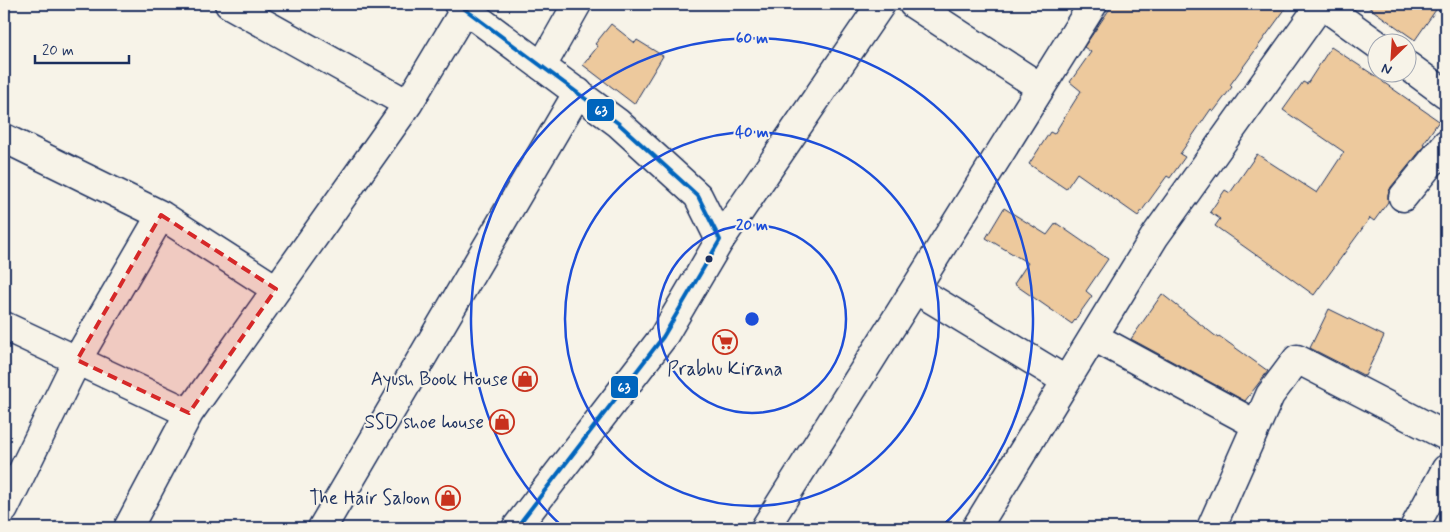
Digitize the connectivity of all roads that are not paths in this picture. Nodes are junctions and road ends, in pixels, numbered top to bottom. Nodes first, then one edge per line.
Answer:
1 (229, 4) edge
2 (577, 4) edge
3 (881, 4) edge
4 (913, 4) edge
5 (1093, 4) edge
6 (1321, 4) edge
7 (462, 6) edge
8 (1368, 38) edge
9 (542, 66) junction
10 (1418, 73) edge
11 (1040, 87) junction
12 (578, 92) junction
13 (1446, 94) edge
14 (408, 104) junction
15 (4, 138) edge
16 (1446, 144) edge
17 (1403, 197) dead end
18 (161, 215) junction
19 (720, 240) junction
20 (276, 289) junction
21 (915, 290) junction
22 (4, 326) edge
23 (1094, 337) junction
24 (77, 360) junction
25 (1066, 380) junction
26 (189, 413) junction
27 (1257, 425) junction
28 (1446, 436) edge
29 (1446, 469) edge
30 (4, 509) edge
31 (128, 528) edge
32 (322, 528) edge
33 (516, 528) edge
34 (765, 528) edge
35 (976, 528) edge
36 (1211, 528) edge
37 (1414, 528) edge

1 - 14 street
2 - 9 street
3 - 19 street
4 - 11 street
5 - 11 street
6 - 8 street
6 - 23 street
7 - 9 street
7 - 14 street
9 - 12 street
10 - 13 street
11 - 21 street
12 - 19 street
12 - 32 street
14 - 20 street
15 - 18 street
16 - 17 street
18 - 20 street
18 - 24 street
19 - 33 street
20 - 26 street
21 - 25 street
21 - 34 street
22 - 24 street
23 - 25 street
23 - 27 street
24 - 26 street
24 - 30 street
25 - 35 street
26 - 31 street
27 - 28 street
27 - 36 street
29 - 37 street

